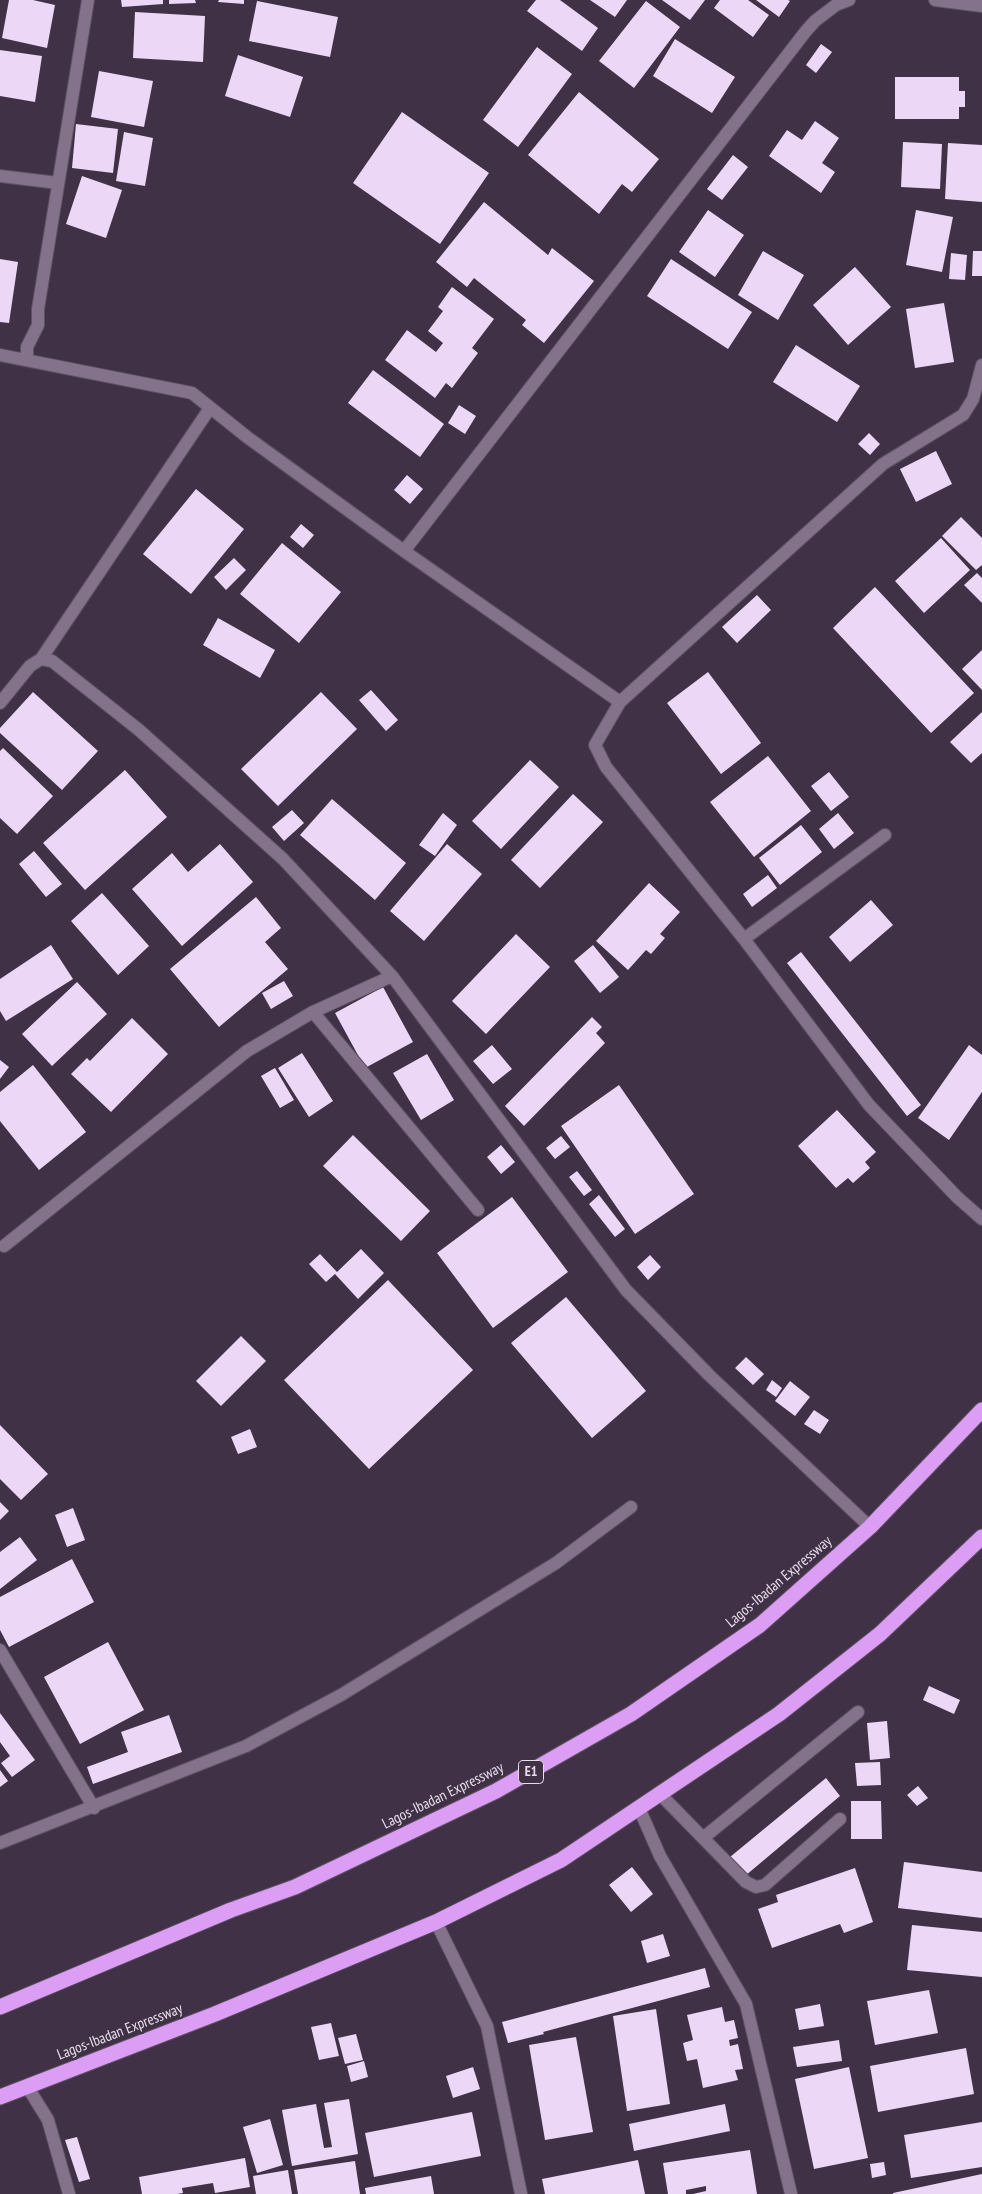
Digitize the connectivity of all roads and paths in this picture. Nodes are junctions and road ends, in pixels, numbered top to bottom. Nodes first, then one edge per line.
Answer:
1 (88, 0) edge
2 (850, 0) edge
3 (935, 0) edge
4 (982, 6) edge
5 (0, 176) edge
6 (58, 183) junction
7 (0, 355) edge
8 (27, 359) junction
9 (982, 364) edge
10 (210, 408) junction
11 (404, 551) junction
12 (41, 658) junction
13 (620, 702) junction
14 (0, 703) edge
15 (885, 835) dead end
16 (744, 939) junction
17 (392, 976) junction
18 (313, 1012) junction
19 (478, 1210) dead end
20 (982, 1220) edge
21 (4, 1246) dead end
22 (982, 1410) edge
23 (631, 1507) dead end
24 (870, 1527) junction
25 (982, 1537) edge
26 (0, 1650) edge
27 (858, 1712) dead end
28 (660, 1794) junction
29 (94, 1808) junction
30 (639, 1808) junction
31 (840, 1818) dead end
32 (703, 1838) junction
33 (0, 1843) edge
34 (436, 1922) junction
35 (0, 2007) edge
36 (28, 2086) junction
37 (0, 2098) edge
38 (69, 2194) edge
39 (521, 2194) edge
40 (791, 2194) edge

1 - 6 street
2 - 11 street
3 - 4 street
5 - 6 street
6 - 8 street
7 - 8 street
8 - 10 street
9 - 13 street
10 - 11 street
10 - 12 street
11 - 13 street
12 - 14 street
12 - 17 street
13 - 16 street
15 - 16 street
16 - 20 street
17 - 18 street
17 - 24 street
18 - 19 street
18 - 21 street
22 - 24 highway, Lagos-Ibadan Expressway / E1
23 - 29 street
24 - 35 highway, Lagos-Ibadan Expressway / E1
25 - 28 highway, Lagos-Ibadan Expressway
26 - 29 street
27 - 32 street
28 - 30 highway, Lagos-Ibadan Expressway
28 - 32 street
29 - 33 street
30 - 34 highway, Lagos-Ibadan Expressway
30 - 40 street
31 - 32 street
34 - 36 highway, Lagos-Ibadan Expressway
34 - 39 street
36 - 37 highway, Lagos-Ibadan Expressway
36 - 38 street

